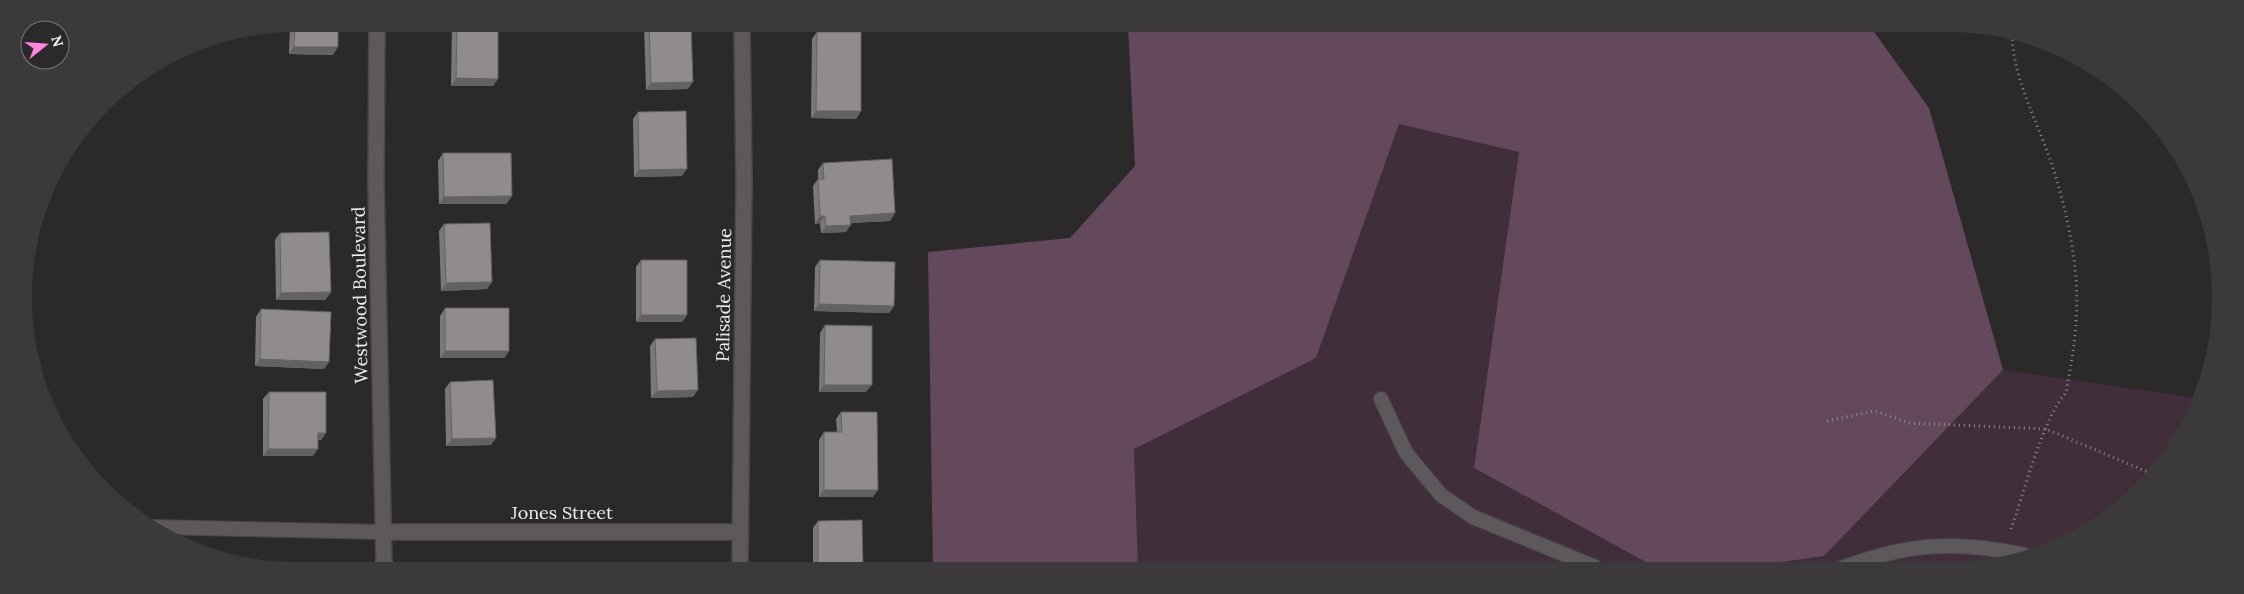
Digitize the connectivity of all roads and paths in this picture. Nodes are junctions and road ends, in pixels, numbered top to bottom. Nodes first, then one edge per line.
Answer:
1 (377, 32) edge
2 (742, 32) edge
3 (2012, 41) edge
4 (1381, 399) dead end
5 (1827, 421) dead end
6 (2046, 429) junction
7 (2146, 471) edge
8 (168, 527) edge
9 (384, 532) junction
10 (740, 532) junction
11 (2004, 550) junction
12 (2014, 552) edge
13 (384, 562) edge
14 (740, 562) edge
15 (1583, 562) edge
16 (1857, 562) edge

1 - 9 street, Westwood Boulevard
2 - 10 street, Palisade Avenue
3 - 6 path
4 - 15 lane
5 - 6 path
6 - 7 path
6 - 11 path
8 - 9 lane
9 - 10 street, Jones Street
9 - 13 street, Westwood Boulevard
10 - 14 street, Palisade Avenue
11 - 12 lane
11 - 16 lane

